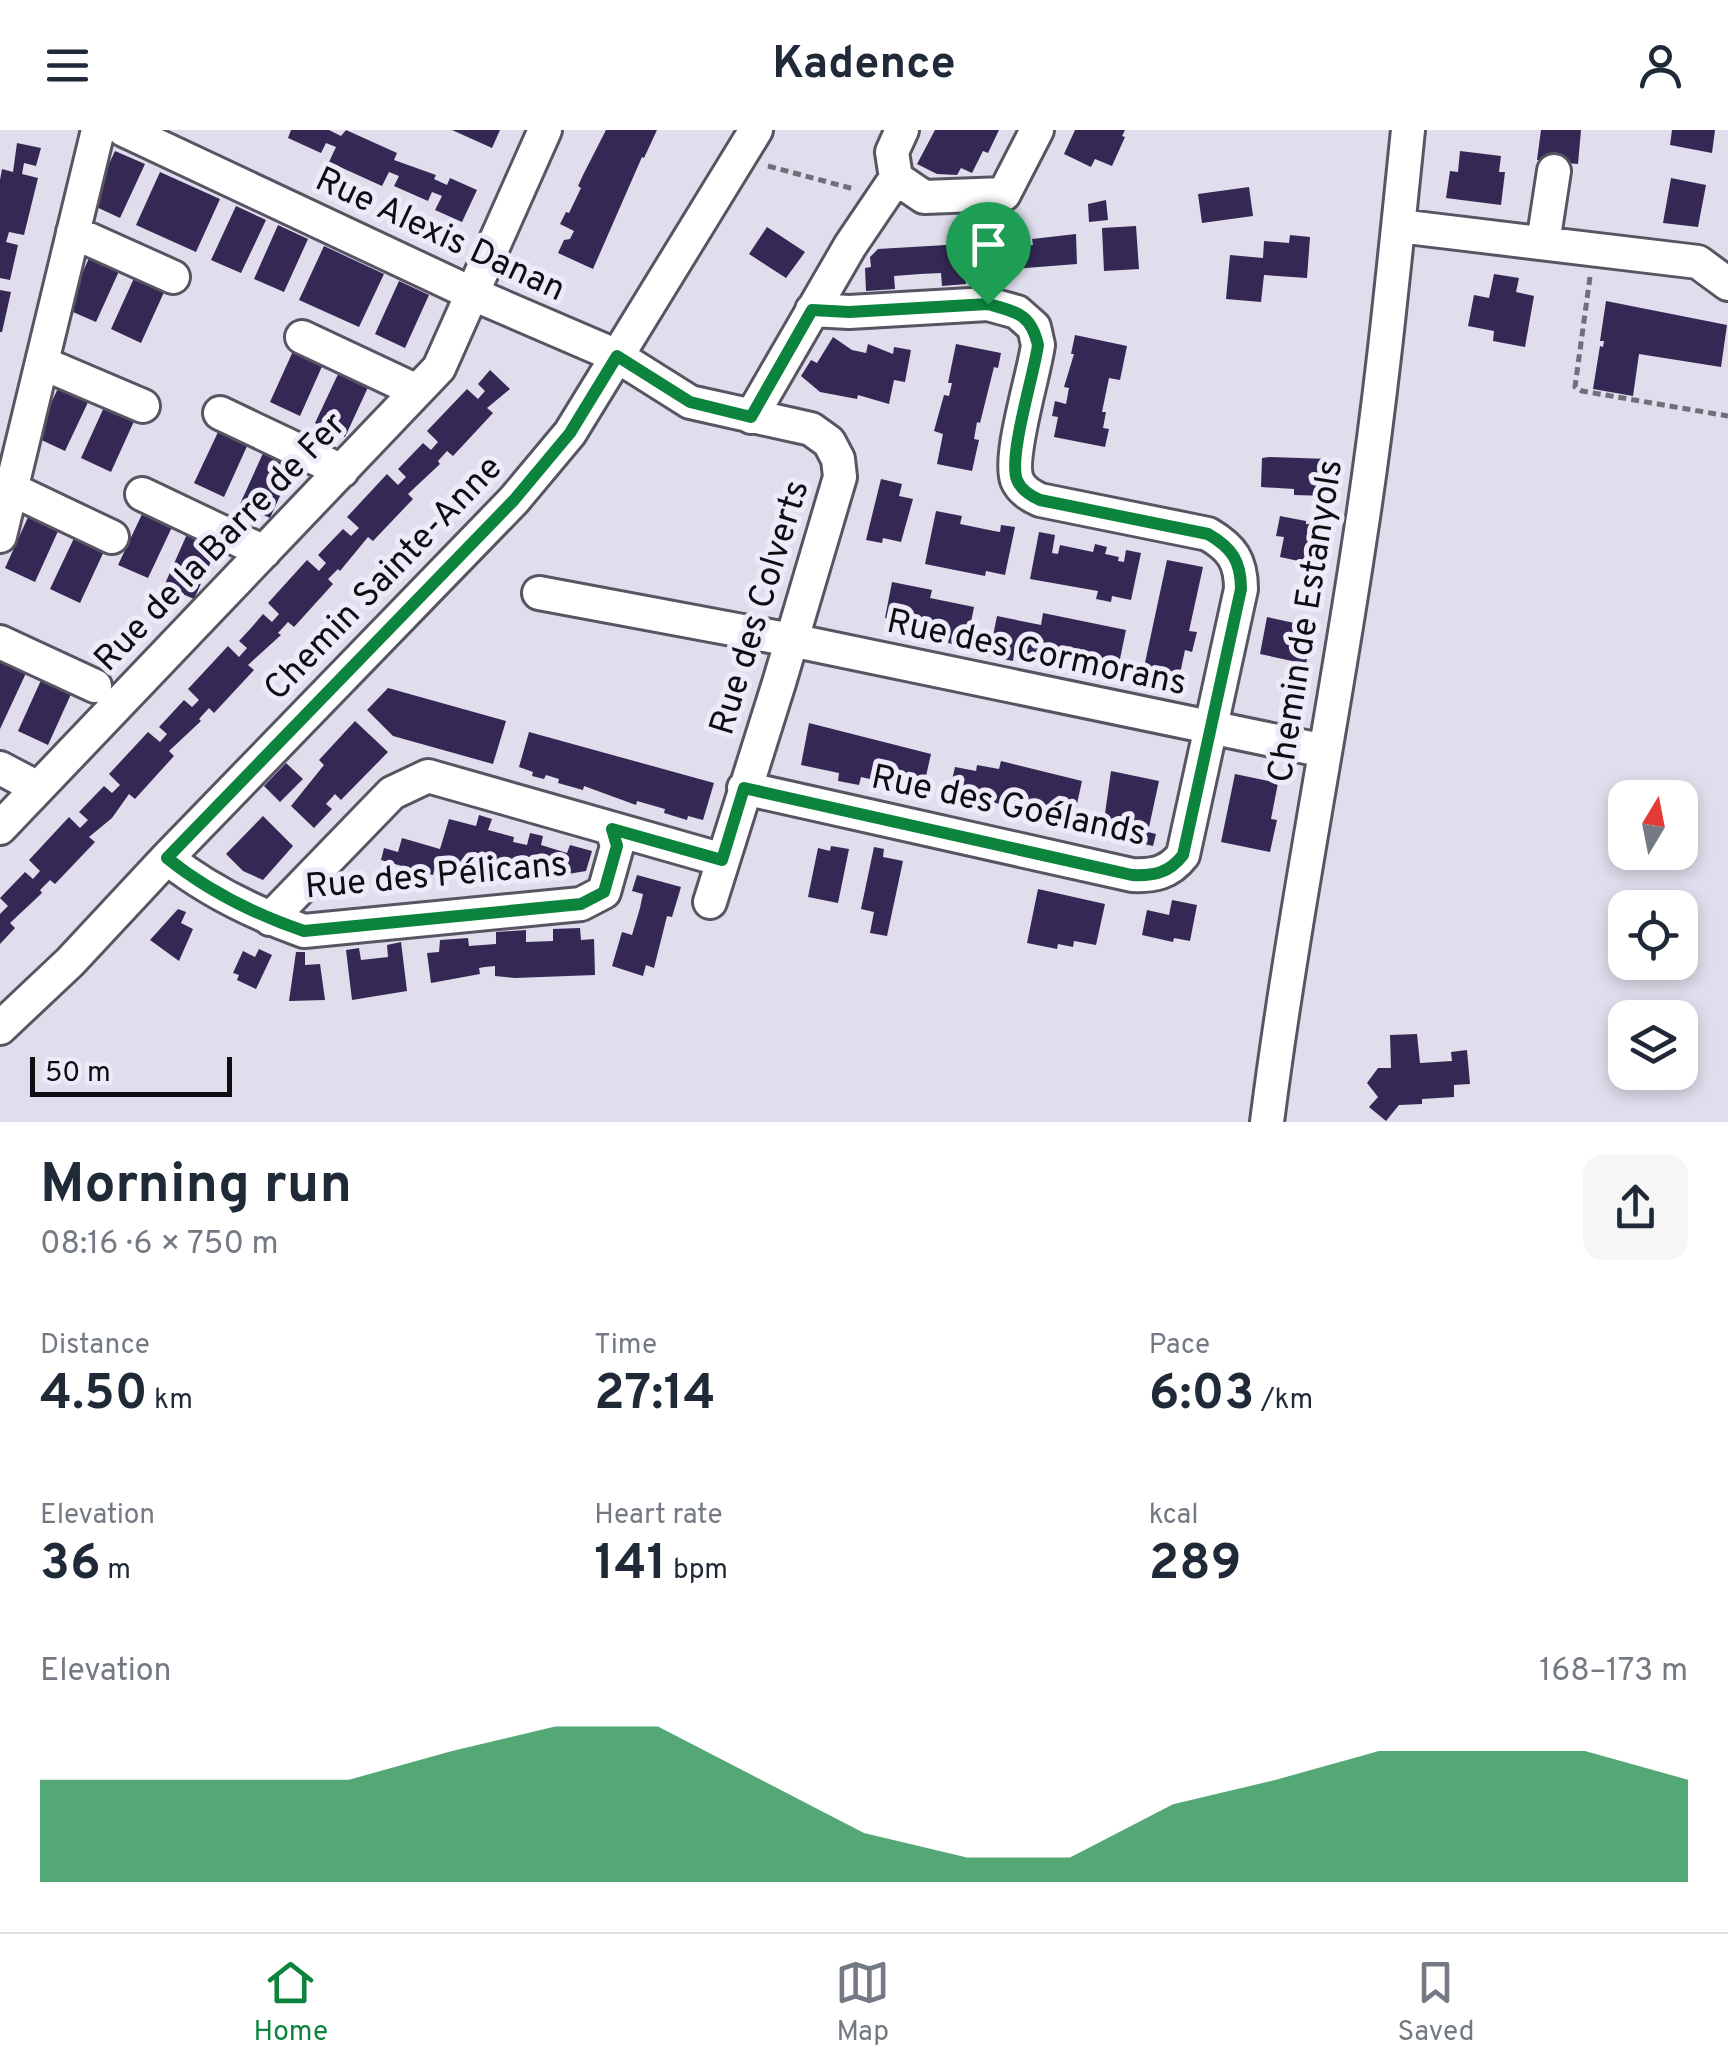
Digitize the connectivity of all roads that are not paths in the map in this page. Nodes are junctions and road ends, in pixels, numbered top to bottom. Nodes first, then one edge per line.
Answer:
1 (98, 130) edge
2 (124, 130) edge
3 (545, 130) edge
4 (756, 130) edge
5 (902, 130) edge
6 (1037, 130) edge
7 (1408, 130) edge
8 (1554, 172) dead end
9 (889, 188) junction
10 (1399, 226) junction
11 (73, 232) junction
12 (1543, 244) junction
13 (1726, 269) edge
14 (173, 277) dead end
15 (473, 294) junction
16 (812, 310) junction
17 (302, 338) dead end
18 (617, 356) junction
19 (42, 363) junction
20 (418, 391) junction
21 (143, 406) dead end
22 (220, 413) dead end
23 (751, 417) junction
24 (342, 470) junction
25 (11, 489) junction
26 (142, 494) dead end
27 (0, 536) edge
28 (112, 536) dead end
29 (264, 552) junction
30 (540, 592) dead end
31 (792, 640) junction
32 (0, 642) edge
33 (95, 686) dead end
34 (1211, 728) junction
35 (1325, 751) junction
36 (0, 768) edge
37 (38, 788) junction
38 (744, 788) junction
39 (0, 828) edge
40 (612, 829) junction
41 (167, 858) junction
42 (722, 860) junction
43 (710, 902) dead end
44 (270, 919) junction
45 (0, 1028) edge
46 (1267, 1122) edge

1 - 11 street
2 - 15 street, Rue Alexis Danan
3 - 15 street, Rue de la Barre de Fer
4 - 18 street, Chemin Sainte-Anne
5 - 9 street
6 - 9 street
7 - 10 street, Chemin de Estanyols
8 - 12 street
9 - 16 street
10 - 12 street
10 - 35 street, Chemin de Estanyols
11 - 14 street
11 - 19 street
12 - 13 street
15 - 18 street, Rue Alexis Danan
15 - 20 street, Rue de la Barre de Fer
16 - 23 street
16 - 34 street, Rue des Goélands
17 - 20 street
18 - 23 street, Rue des Colverts
18 - 41 street, Chemin Sainte-Anne
19 - 21 street
19 - 25 street
20 - 24 street, Rue de la Barre de Fer
22 - 24 street
23 - 31 street, Rue des Colverts
24 - 29 street, Rue de la Barre de Fer
25 - 27 street
25 - 28 street
26 - 29 street
29 - 37 street, Rue de la Barre de Fer
30 - 31 street, Rue des Cormorans
31 - 34 street, Rue des Cormorans
31 - 38 street, Rue des Colverts
32 - 33 street
34 - 35 street, Rue des Cormorans
34 - 38 street, Rue des Goélands
35 - 46 street, Chemin de Estanyols
36 - 37 street
37 - 39 street, Rue de la Barre de Fer
38 - 42 street, Rue des Colverts
40 - 42 street
40 - 44 street, Rue des Pélicans
40 - 44 street
41 - 44 street, Rue des Pélicans
41 - 45 street, Chemin Sainte-Anne
42 - 43 street, Rue des Colverts

